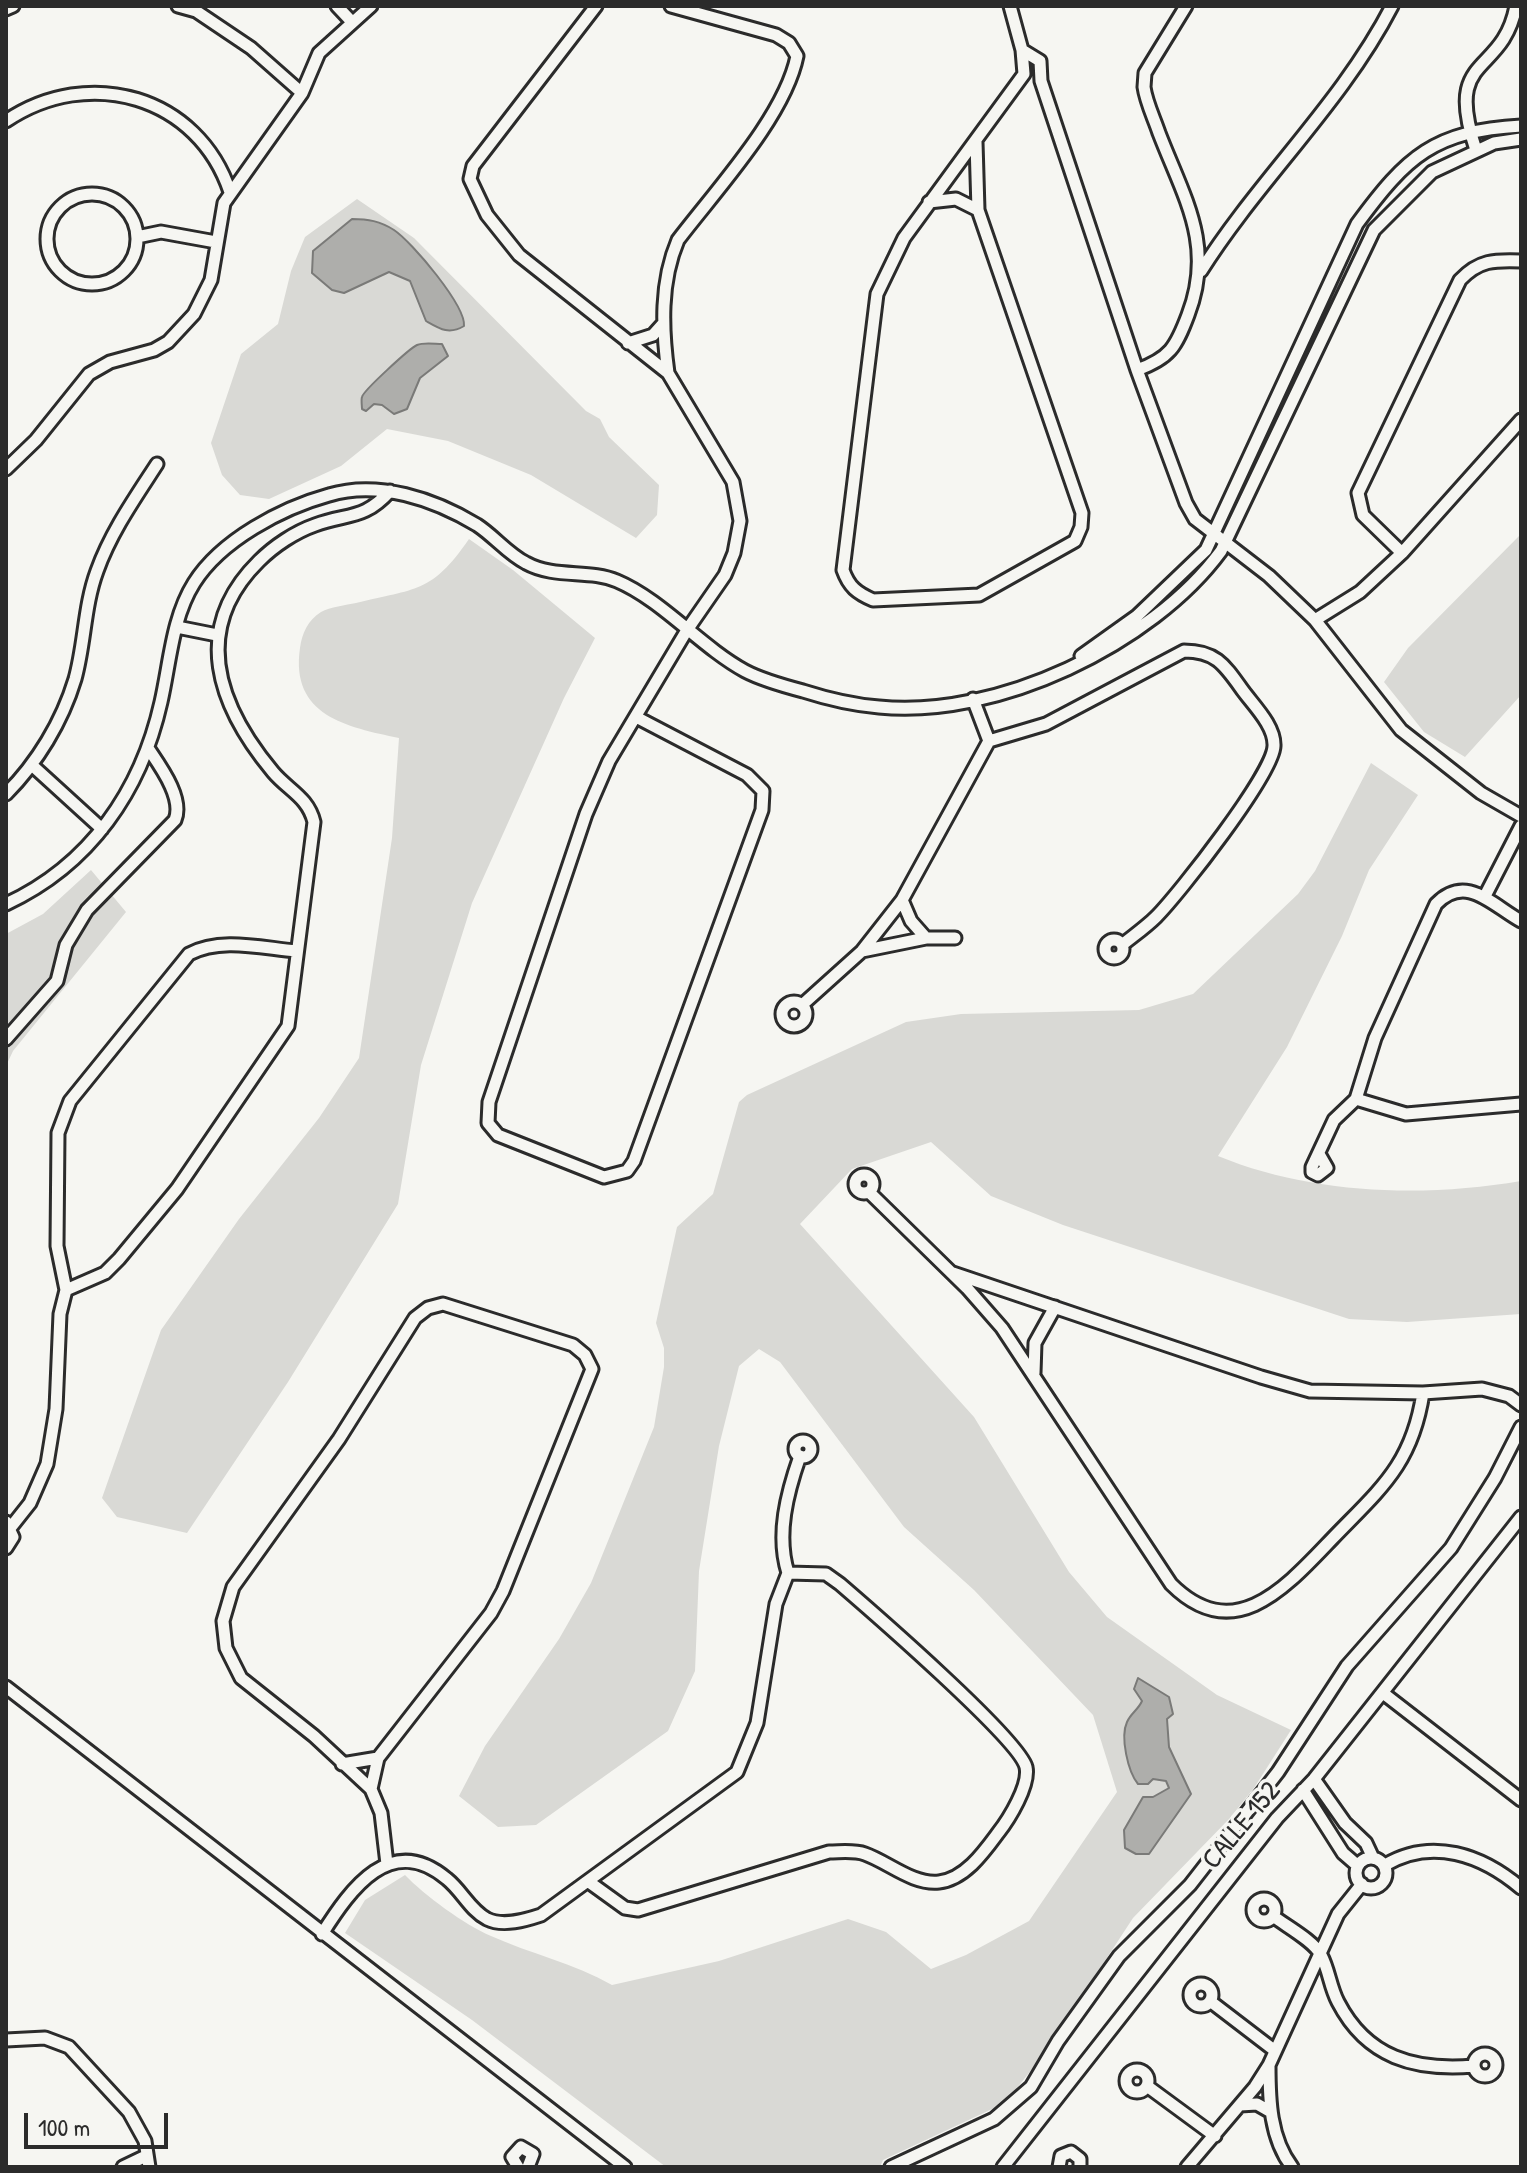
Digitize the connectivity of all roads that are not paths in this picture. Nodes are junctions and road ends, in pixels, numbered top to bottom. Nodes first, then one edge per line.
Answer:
1 (13, 6) edge
2 (178, 6) edge
3 (337, 6) edge
4 (371, 6) edge
5 (596, 6) edge
6 (671, 6) edge
7 (1010, 6) edge
8 (1186, 6) edge
9 (1392, 6) edge
10 (1516, 6) edge
11 (6, 9) edge
12 (196, 9) edge
13 (352, 22) junction
14 (1022, 50) junction
15 (1024, 74) junction
16 (1041, 81) junction
17 (302, 93) junction
18 (6, 121) edge
19 (1521, 126) edge
20 (1469, 131) junction
21 (1521, 139) edge
22 (976, 142) junction
23 (1476, 150) junction
24 (219, 164) junction
25 (244, 174) junction
26 (230, 192) junction
27 (929, 202) junction
28 (978, 210) junction
29 (1195, 229) junction
30 (137, 237) junction
31 (1223, 237) junction
32 (216, 242) junction
33 (1521, 261) edge
34 (1201, 272) junction
35 (662, 325) junction
36 (628, 343) junction
37 (1137, 370) junction
38 (668, 373) junction
39 (1521, 420) edge
40 (157, 464) dead end
41 (6, 469) edge
42 (390, 491) junction
43 (1215, 534) junction
44 (1226, 541) junction
45 (1402, 553) junction
46 (1315, 620) junction
47 (177, 627) junction
48 (687, 630) junction
49 (217, 635) junction
50 (1061, 670) junction
51 (973, 699) junction
52 (636, 717) junction
53 (989, 741) junction
54 (148, 748) junction
55 (34, 767) junction
56 (6, 794) edge
57 (1521, 816) edge
58 (1521, 826) edge
59 (102, 829) junction
60 (1485, 896) junction
61 (902, 900) junction
62 (6, 904) edge
63 (1521, 921) edge
64 (926, 938) junction
65 (955, 938) dead end
66 (1122, 945) dead end
67 (296, 951) junction
68 (862, 951) junction
69 (802, 1005) dead end
70 (6, 1039) edge
71 (1356, 1099) junction
72 (1521, 1104) edge
73 (1319, 1154) dead end
74 (869, 1192) dead end
75 (951, 1272) junction
76 (66, 1290) junction
77 (1055, 1307) junction
78 (1034, 1374) junction
79 (1423, 1393) junction
80 (1521, 1405) edge
81 (1521, 1427) edge
82 (800, 1456) dead end
83 (1521, 1517) edge
84 (9, 1524) edge
85 (6, 1548) edge
86 (788, 1573) junction
87 (6, 1687) edge
88 (1383, 1693) junction
89 (378, 1758) junction
90 (342, 1764) junction
91 (1314, 1779) junction
92 (371, 1789) junction
93 (1303, 1790) junction
94 (1521, 1800) edge
95 (1373, 1858) junction
96 (387, 1864) junction
97 (1385, 1865) junction
98 (1358, 1866) junction
99 (589, 1882) junction
100 (1362, 1884) junction
101 (1521, 1888) edge
102 (1273, 1916) dead end
103 (322, 1934) junction
104 (1321, 1953) junction
105 (1305, 1986) junction
106 (1331, 1987) junction
107 (1210, 2001) dead end
108 (6, 2040) edge
109 (1274, 2050) junction
110 (1269, 2065) junction
111 (1474, 2066) dead end
112 (1147, 2086) dead end
113 (1240, 2105) junction
114 (1271, 2112) junction
115 (1215, 2136) junction
116 (148, 2162) edge
117 (123, 2167) edge
118 (518, 2167) edge
119 (528, 2167) edge
120 (625, 2167) edge
121 (891, 2167) edge
122 (1003, 2167) edge
123 (1059, 2167) edge
124 (1080, 2167) edge
125 (1187, 2167) edge
126 (1292, 2167) edge

1 - 11 street
2 - 12 street
3 - 13 street
4 - 13 street
5 - 36 street
6 - 35 street
7 - 14 street
8 - 29 street
9 - 31 street
10 - 20 street
12 - 17 street
13 - 17 street
14 - 15 street
14 - 16 street
15 - 16 street
15 - 22 street
16 - 37 street
17 - 25 street
18 - 24 street
19 - 20 street
20 - 23 street
20 - 43 street
21 - 23 street
22 - 27 street
22 - 28 street
23 - 44 street
24 - 25 street
24 - 26 street
25 - 26 street
26 - 32 street
27 - 28 street
27 - 28 street
29 - 31 street
29 - 34 street
30 - 30 street
30 - 32 street
31 - 34 street
32 - 41 street
33 - 45 street
34 - 37 street
35 - 36 street
35 - 38 street
36 - 38 street
37 - 43 street
38 - 48 street
39 - 45 street
40 - 55 street
42 - 47 street
42 - 48 street
42 - 49 street
43 - 44 street
43 - 50 street
44 - 46 street
44 - 50 street
45 - 46 street
46 - 57 street
47 - 49 street
47 - 54 street
48 - 51 street
48 - 52 street
49 - 67 street
50 - 51 street
51 - 53 street
52 - 52 street
53 - 61 street
53 - 66 street
54 - 59 street
54 - 70 street
55 - 56 street
55 - 59 street
58 - 60 street
59 - 62 street
60 - 63 street
60 - 71 street
61 - 64 street
61 - 68 street
64 - 65 street
64 - 68 street
67 - 76 street
67 - 76 street
68 - 69 street
71 - 72 street
71 - 73 street
74 - 75 street
75 - 77 street
75 - 78 street
76 - 84 street
77 - 78 street
77 - 79 street
78 - 79 street
79 - 80 street
81 - 121 street
82 - 86 street
83 - 88 street, CALLE 152
84 - 85 street
86 - 99 street
86 - 99 street
87 - 103 street
88 - 91 street, CALLE 152
88 - 94 street
89 - 90 street
89 - 90 street
89 - 92 street
90 - 92 street
91 - 93 street, CALLE 152
91 - 95 street
92 - 96 street
93 - 98 street
93 - 122 street, CALLE 152
95 - 97 street
95 - 98 street
96 - 99 street
96 - 103 street
97 - 100 street
97 - 101 street
98 - 100 street
100 - 104 street
102 - 104 street
103 - 120 street
104 - 105 street
104 - 106 street
105 - 106 street
105 - 109 street
106 - 111 street
107 - 109 street
108 - 116 street
109 - 110 street
110 - 113 street
110 - 114 street
112 - 115 street
113 - 114 street
113 - 115 street
114 - 126 street
115 - 125 street
116 - 117 street
118 - 119 street
123 - 124 street

